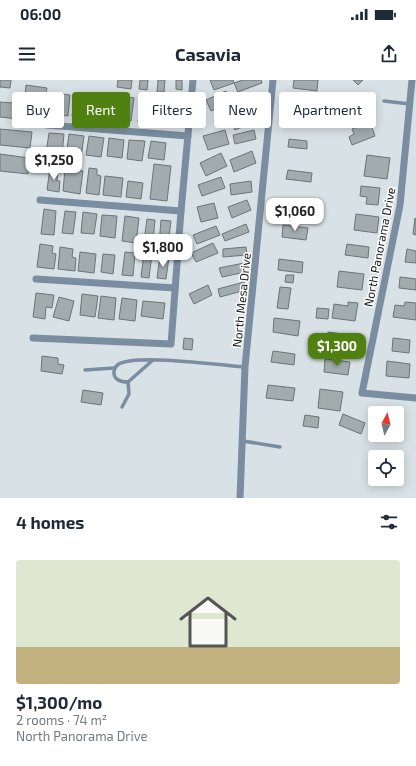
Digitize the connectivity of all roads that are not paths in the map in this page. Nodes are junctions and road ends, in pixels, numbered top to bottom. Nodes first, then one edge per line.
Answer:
1 (193, 80) edge
2 (273, 80) edge
3 (412, 80) edge
4 (384, 101) dead end
5 (410, 104) junction
6 (64, 126) edge
7 (188, 136) junction
8 (40, 200) dead end
9 (181, 211) junction
10 (36, 279) dead end
11 (174, 288) junction
12 (33, 338) dead end
13 (153, 360) junction
14 (245, 367) junction
15 (114, 368) junction
16 (86, 370) dead end
17 (128, 382) junction
18 (416, 398) edge
19 (122, 407) dead end
20 (242, 441) junction
21 (280, 448) dead end
22 (240, 498) edge

1 - 7 street
2 - 14 street, North Mesa Drive
3 - 5 street, North Panorama Drive
4 - 5 lane
5 - 18 street, North Panorama Drive
6 - 7 street
7 - 9 street
8 - 9 street
9 - 11 street
10 - 11 street
11 - 12 street
13 - 14 lane
13 - 15 lane
13 - 17 lane
14 - 20 street, North Mesa Drive
15 - 16 lane
15 - 17 lane
17 - 19 lane
20 - 21 lane
20 - 22 street, North Mesa Drive

